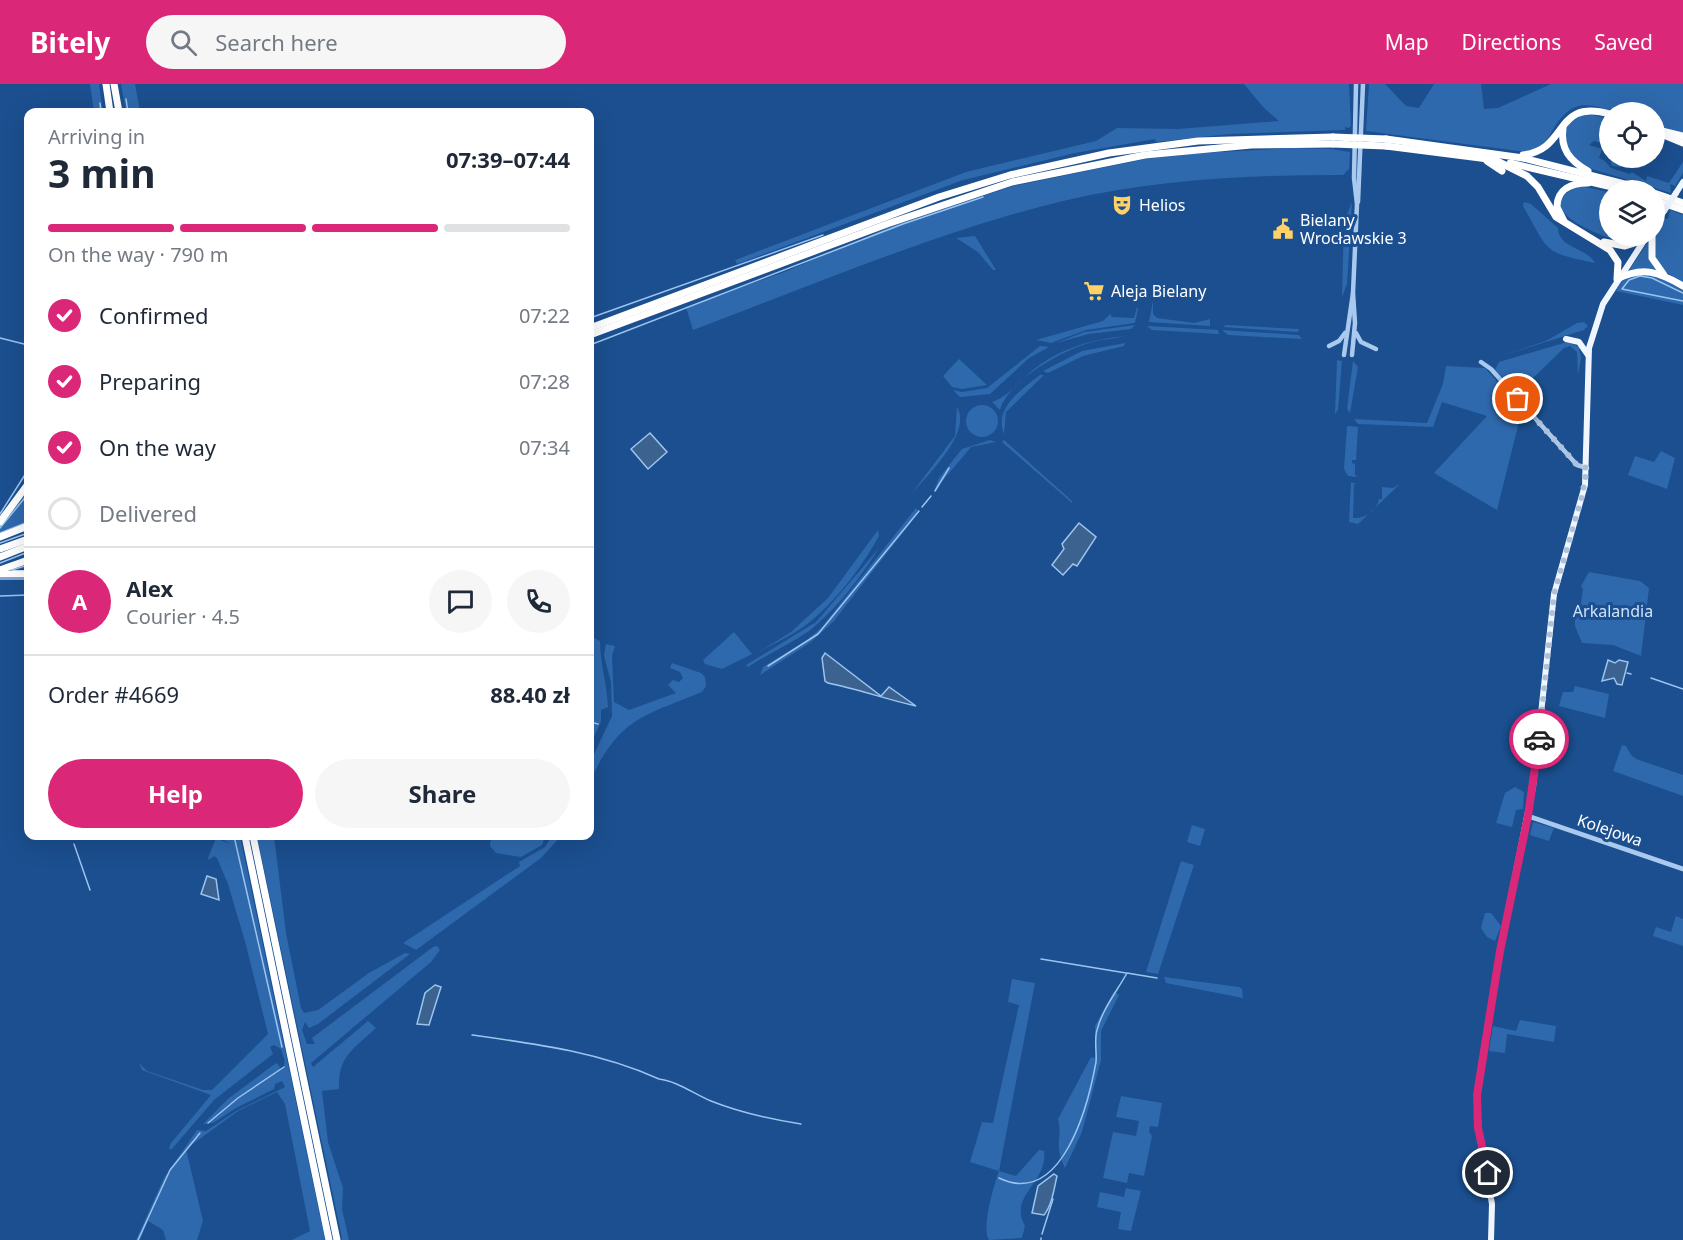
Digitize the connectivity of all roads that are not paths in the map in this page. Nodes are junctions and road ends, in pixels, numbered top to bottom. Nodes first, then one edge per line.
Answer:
1 (106, 84) edge
2 (114, 84) edge
3 (1356, 84) edge
4 (1363, 84) edge
5 (109, 108) edge
6 (118, 108) edge
7 (1599, 111) edge
8 (1564, 125) junction
9 (1665, 132) edge
10 (1665, 135) edge
11 (1683, 136) edge
12 (1333, 140) junction
13 (1386, 143) junction
14 (1683, 143) edge
15 (1515, 156) junction
16 (1482, 158) junction
17 (1492, 159) junction
18 (1502, 171) dead end
19 (1601, 177) junction
20 (1612, 180) edge
21 (1683, 183) edge
22 (1599, 184) edge
23 (1599, 185) edge
24 (1665, 196) edge
25 (1683, 202) edge
26 (1357, 204) junction
27 (1665, 204) edge
28 (1665, 210) edge
29 (1683, 210) edge
30 (1568, 225) junction
31 (1597, 240) joint
32 (1640, 246) edge
33 (1652, 246) edge
34 (1666, 276) junction
35 (1617, 279) junction
36 (1683, 286) edge
37 (1353, 293) junction
38 (594, 326) edge
39 (1347, 328) junction
40 (1355, 328) junction
41 (594, 334) edge
42 (1566, 339) dead end
43 (1329, 346) dead end
44 (1376, 349) dead end
45 (1344, 355) dead end
46 (1352, 355) dead end
47 (1588, 356) junction
48 (1481, 362) dead end
49 (1587, 468) junction
50 (24, 489) edge
51 (0, 522) edge
52 (24, 528) edge
53 (0, 537) edge
54 (24, 540) edge
55 (24, 548) edge
56 (0, 549) edge
57 (0, 557) edge
58 (24, 562) edge
59 (0, 572) edge
60 (24, 574) edge
61 (1528, 816) junction
62 (246, 840) edge
63 (254, 840) edge
64 (1683, 869) edge
65 (329, 1240) edge
66 (338, 1240) edge
67 (1491, 1240) edge

1 - 5 highway
2 - 6 highway
3 - 26 street
4 - 26 street
7 - 8 highway
8 - 15 highway
8 - 19 highway
9 - 11 highway
10 - 14 highway
12 - 13 highway, bridge
12 - 38 highway
12 - 41 highway
13 - 15 highway
13 - 16 highway
15 - 19 highway
16 - 17 highway
16 - 18 highway
17 - 22 highway
17 - 30 highway
19 - 20 highway
21 - 28 main road, bridge
23 - 30 highway
24 - 25 highway
26 - 37 street
27 - 29 highway
30 - 31 highway
31 - 35 highway
32 - 35 main road
33 - 34 highway
34 - 35 highway
34 - 36 highway
35 - 47 main road
37 - 39 street
37 - 40 street
39 - 43 street
39 - 45 street
40 - 44 street
40 - 46 street
42 - 47 main road
47 - 49 main road
48 - 49 street
49 - 61 main road
50 - 51 highway
52 - 53 highway
54 - 56 highway
55 - 57 highway
58 - 59 highway
59 - 60 highway
61 - 64 street, Kolejowa
61 - 67 main road
62 - 65 highway
63 - 66 highway

